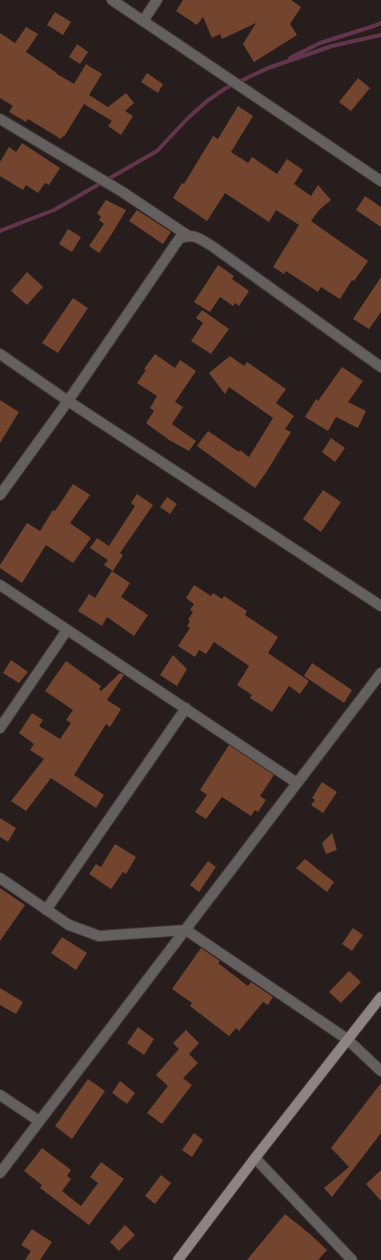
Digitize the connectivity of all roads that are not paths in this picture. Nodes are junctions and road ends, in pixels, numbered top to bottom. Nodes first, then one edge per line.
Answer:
1 (112, 0) edge
2 (157, 0) edge
3 (143, 21) junction
4 (0, 119) edge
5 (381, 181) edge
6 (187, 235) junction
7 (0, 354) edge
8 (381, 367) edge
9 (68, 401) junction
10 (0, 495) edge
11 (0, 585) edge
12 (381, 606) edge
13 (67, 630) junction
14 (381, 673) edge
15 (186, 708) junction
16 (0, 728) edge
17 (297, 783) junction
18 (0, 878) edge
19 (46, 910) junction
20 (186, 930) junction
21 (381, 997) edge
22 (347, 1040) junction
23 (381, 1071) edge
24 (0, 1095) edge
25 (39, 1121) junction
26 (255, 1158) junction
27 (0, 1172) edge
28 (178, 1260) edge
29 (352, 1260) edge

1 - 3 street
2 - 3 street
3 - 5 street
4 - 6 street
6 - 8 street
6 - 9 street
7 - 9 street
9 - 10 street
9 - 12 street
11 - 13 street
13 - 15 street
13 - 16 street
14 - 17 street
15 - 17 street
15 - 19 street
17 - 20 street
18 - 19 street
19 - 20 street
20 - 22 street
20 - 25 street
21 - 22 street
22 - 23 street
22 - 26 street
24 - 25 street
25 - 27 street
26 - 28 street
26 - 29 street

